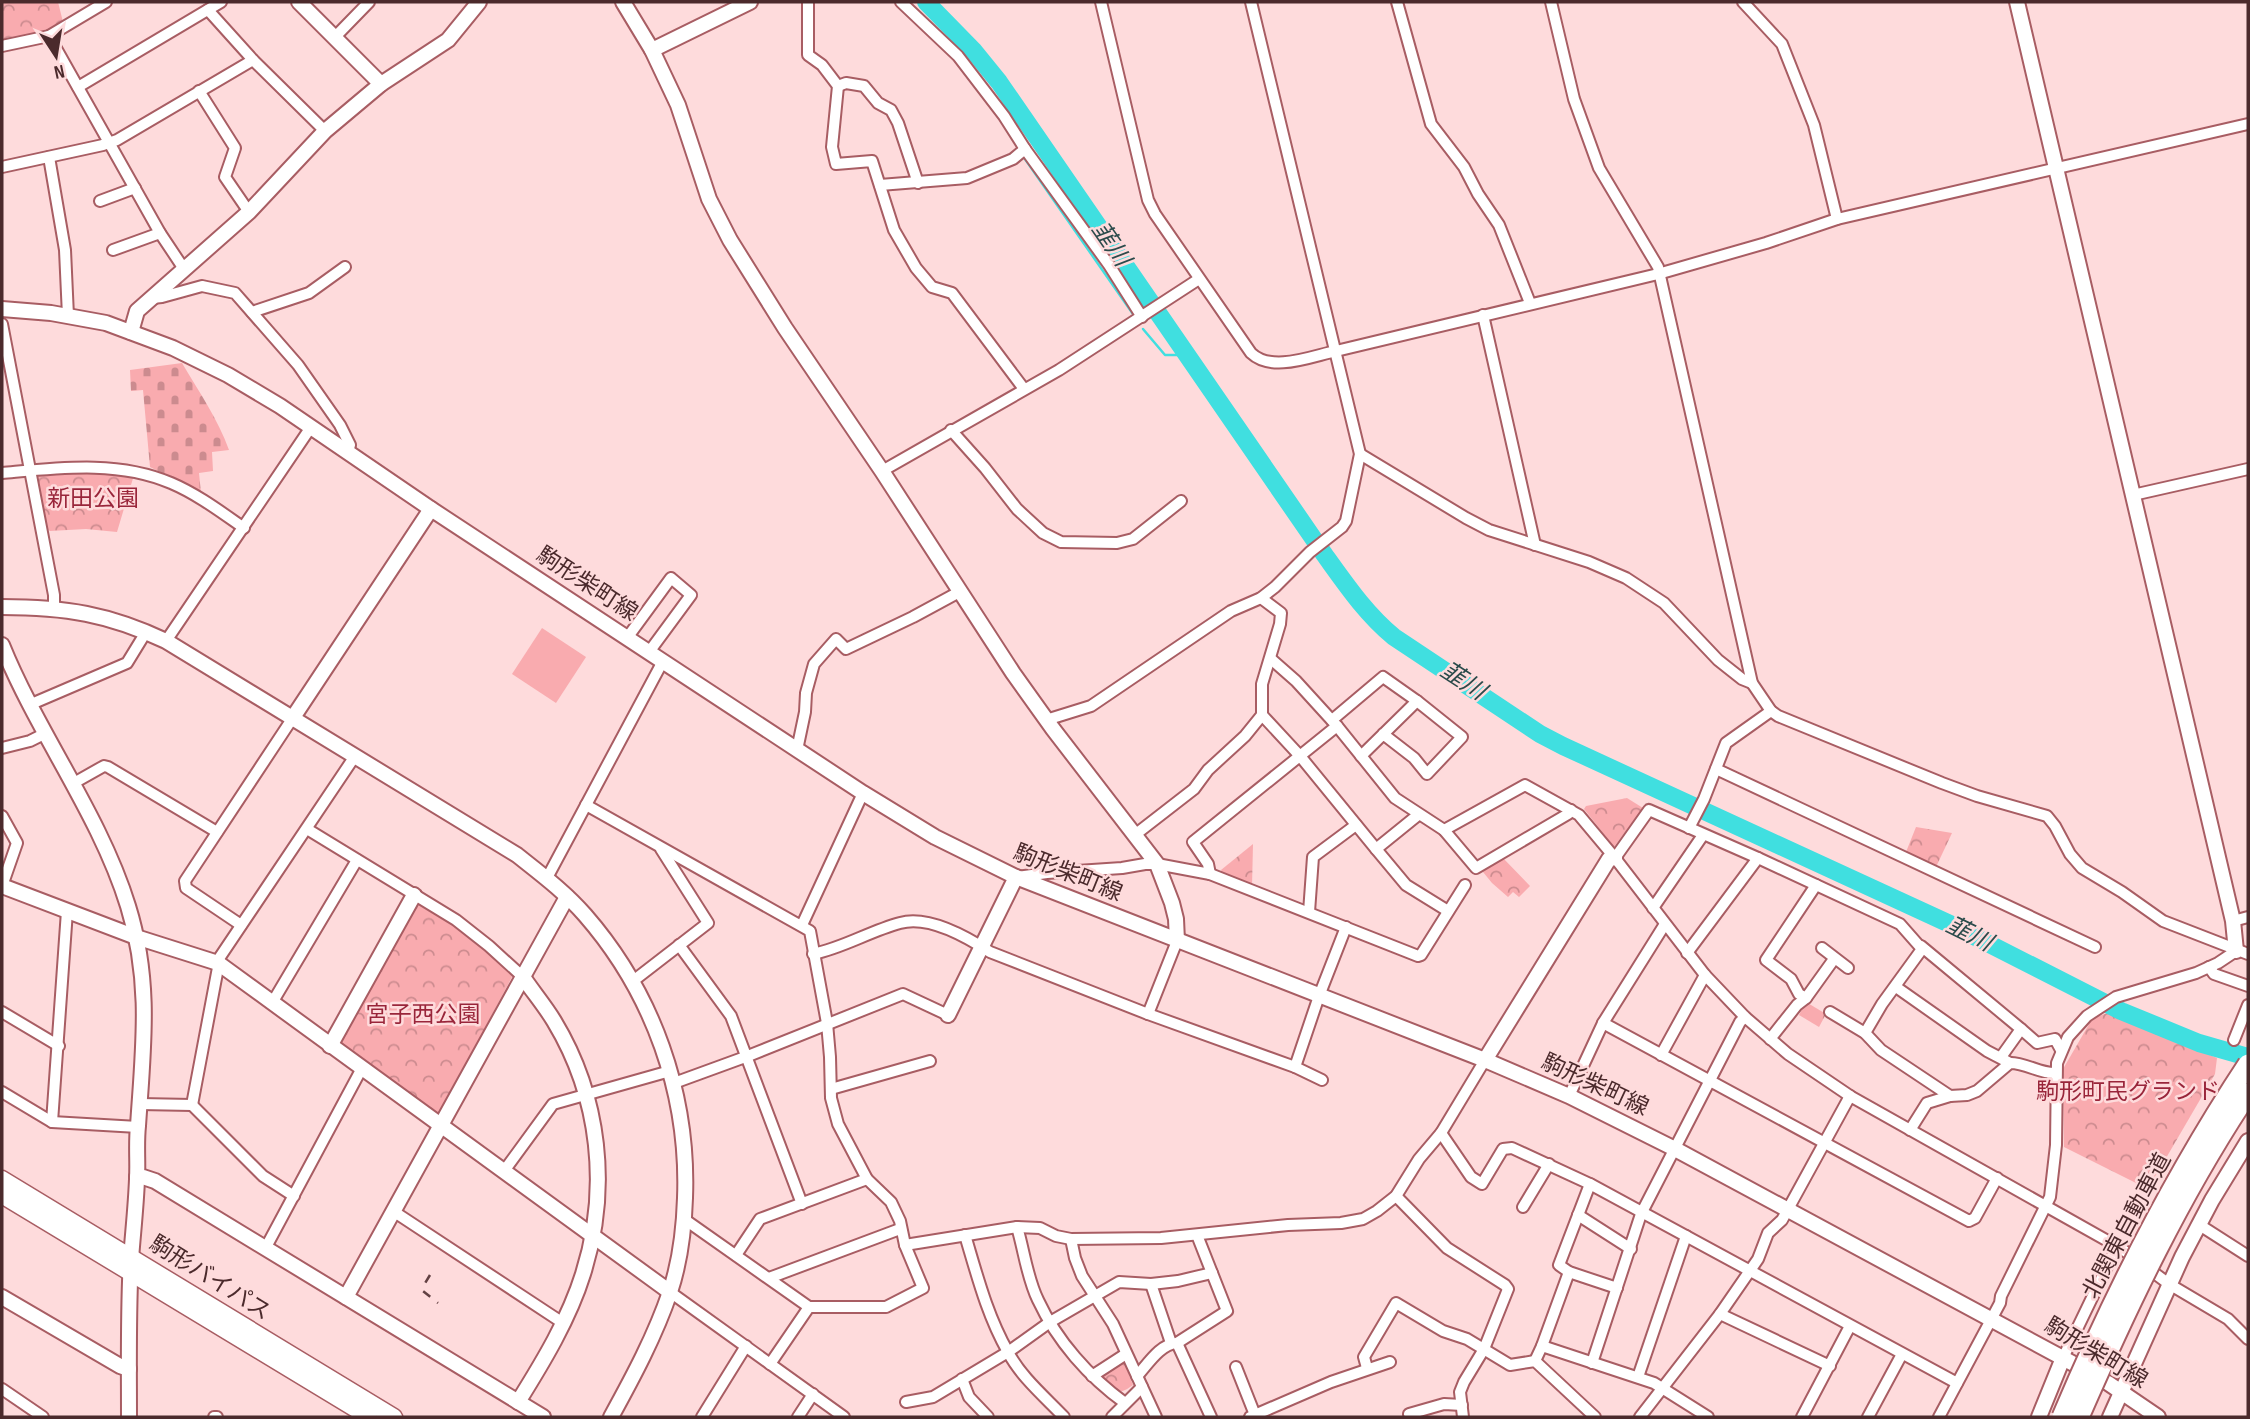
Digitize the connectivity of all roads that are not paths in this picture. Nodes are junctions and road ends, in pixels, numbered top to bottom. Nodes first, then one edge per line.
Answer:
1 (106, 2) edge
2 (221, 2) edge
3 (299, 2) edge
4 (369, 2) edge
5 (479, 2) edge
6 (623, 2) edge
7 (750, 2) edge
8 (807, 2) edge
9 (901, 2) edge
10 (1101, 2) edge
11 (1251, 2) edge
12 (1397, 2) edge
13 (1551, 2) edge
14 (1743, 2) edge
15 (2017, 2) edge
16 (208, 10) junction
17 (49, 36) junction
18 (335, 37) junction
19 (2, 46) edge
20 (652, 50) junction
21 (253, 60) junction
22 (381, 84) junction
23 (838, 86) junction
24 (78, 87) junction
25 (199, 91) junction
26 (2248, 124) edge
27 (325, 131) junction
28 (109, 143) junction
29 (1025, 149) junction
30 (49, 157) junction
31 (2, 167) edge
32 (2057, 169) junction
33 (918, 183) junction
34 (880, 185) junction
35 (135, 188) junction
36 (100, 201) dead end
37 (249, 212) junction
38 (1837, 219) junction
39 (160, 233) junction
40 (113, 250) dead end
41 (345, 267) dead end
42 (184, 269) junction
43 (1658, 274) junction
44 (1199, 279) junction
45 (152, 298) junction
46 (1530, 303) junction
47 (2, 309) edge
48 (252, 312) junction
49 (1145, 315) junction
50 (1483, 315) junction
51 (68, 316) junction
52 (2, 324) edge
53 (131, 332) junction
54 (1336, 351) junction
55 (1024, 389) junction
56 (310, 427) junction
57 (951, 430) junction
58 (348, 452) junction
59 (1360, 454) junction
60 (2248, 469) edge
61 (30, 470) junction
62 (882, 471) junction
63 (2, 473) edge
64 (2133, 495) junction
65 (1181, 501) dead end
66 (431, 509) junction
67 (244, 527) junction
68 (1535, 545) junction
69 (961, 591) junction
70 (1261, 598) junction
71 (2, 607) edge
72 (54, 608) junction
73 (146, 632) junction
74 (627, 638) junction
75 (166, 641) junction
76 (2, 645) edge
77 (649, 652) junction
78 (1270, 659) junction
79 (663, 661) junction
80 (1752, 683) junction
81 (1417, 701) junction
82 (29, 705) junction
83 (1771, 711) junction
84 (1262, 715) junction
85 (292, 719) junction
86 (1046, 720) junction
87 (1334, 723) junction
88 (44, 734) junction
89 (1383, 734) junction
90 (2, 748) edge
91 (797, 750) junction
92 (355, 756) junction
93 (1300, 756) junction
94 (1362, 756) junction
95 (1716, 769) junction
96 (72, 784) junction
97 (863, 793) junction
98 (586, 805) junction
99 (1571, 810) junction
100 (1418, 815) junction
101 (2, 816) edge
102 (1692, 824) junction
103 (1356, 825) junction
104 (307, 830) junction
105 (1444, 830) junction
106 (217, 832) junction
107 (1136, 834) junction
108 (1703, 835) junction
109 (660, 846) junction
110 (1376, 849) junction
111 (1615, 858) junction
112 (1758, 858) junction
113 (357, 860) junction
114 (1157, 864) junction
115 (1210, 874) junction
116 (1016, 877) junction
117 (547, 878) junction
118 (1465, 885) dead end
119 (1816, 885) junction
120 (2, 886) edge
121 (414, 895) junction
122 (567, 897) junction
123 (1653, 908) junction
124 (67, 911) junction
125 (1448, 911) junction
126 (1309, 912) junction
127 (2248, 917) edge
128 (2233, 921) junction
129 (1665, 924) junction
130 (241, 925) junction
131 (802, 925) junction
132 (1346, 927) junction
133 (136, 937) junction
134 (1177, 941) junction
135 (680, 945) junction
136 (1921, 946) junction
137 (982, 947) junction
138 (2095, 947) dead end
139 (1822, 948) dead end
140 (2242, 952) edge
141 (1687, 953) junction
142 (813, 954) junction
143 (1834, 959) junction
144 (218, 963) junction
145 (2210, 967) junction
146 (1847, 968) dead end
147 (1705, 975) junction
148 (523, 977) junction
149 (633, 981) junction
150 (2248, 986) edge
151 (1896, 987) junction
152 (1319, 996) junction
153 (1806, 998) junction
154 (272, 1003) junction
155 (2248, 1005) edge
156 (2, 1012) edge
157 (1830, 1012) dead end
158 (1148, 1014) junction
159 (948, 1015) joint
160 (1745, 1017) junction
161 (827, 1023) junction
162 (1603, 1023) junction
163 (2021, 1028) junction
164 (1865, 1034) junction
165 (1770, 1039) junction
166 (2234, 1040) dead end
167 (58, 1046) junction
168 (330, 1046) junction
169 (2061, 1050) junction
170 (1661, 1055) junction
171 (748, 1056) junction
172 (1485, 1060) junction
173 (2006, 1060) junction
174 (930, 1061) dead end
175 (2248, 1064) edge
176 (1295, 1067) junction
177 (362, 1069) junction
178 (2056, 1073) junction
179 (672, 1077) junction
180 (1322, 1080) dead end
181 (1710, 1081) junction
182 (831, 1089) junction
183 (2, 1092) edge
184 (2248, 1093) edge
185 (587, 1094) junction
186 (1569, 1096) junction
187 (1850, 1096) junction
188 (1950, 1096) junction
189 (141, 1104) junction
190 (192, 1105) junction
191 (52, 1122) junction
192 (440, 1125) junction
193 (138, 1127) junction
194 (1910, 1130) junction
195 (1441, 1133) junction
196 (2248, 1141) edge
197 (1824, 1143) junction
198 (1675, 1149) junction
199 (1549, 1164) junction
200 (504, 1171) junction
201 (137, 1177) junction
202 (1997, 1178) junction
203 (2, 1179) edge
204 (867, 1179) junction
205 (1590, 1184) junction
206 (2, 1195) edge
207 (294, 1196) junction
208 (1395, 1196) junction
209 (802, 1203) junction
210 (2046, 1206) junction
211 (1523, 1207) dead end
212 (1788, 1209) junction
213 (393, 1211) junction
214 (1642, 1214) junction
215 (1578, 1215) junction
216 (684, 1219) junction
217 (2199, 1224) junction
218 (1017, 1227) junction
219 (900, 1229) junction
220 (1197, 1235) junction
221 (593, 1236) junction
222 (965, 1236) junction
223 (1686, 1236) junction
224 (1071, 1239) junction
225 (905, 1245) junction
226 (2117, 1246) junction
227 (265, 1249) junction
228 (1631, 1249) junction
229 (736, 1255) junction
230 (2248, 1256) edge
231 (131, 1265) junction
232 (1751, 1270) junction
233 (1569, 1272) junction
234 (1212, 1273) junction
235 (769, 1278) junction
236 (1151, 1284) junction
237 (2169, 1284) junction
238 (1617, 1288) junction
239 (670, 1292) junction
240 (1094, 1295) junction
241 (2, 1297) edge
242 (345, 1297) junction
243 (809, 1307) junction
244 (1720, 1314) junction
245 (1991, 1319) junction
246 (1051, 1322) junction
247 (563, 1323) junction
248 (1850, 1325) junction
249 (2248, 1339) edge
250 (1174, 1343) junction
251 (746, 1346) junction
252 (1542, 1346) junction
253 (1484, 1349) junction
254 (1008, 1352) junction
255 (1126, 1354) junction
256 (1902, 1354) junction
257 (2063, 1358) junction
258 (1535, 1361) junction
259 (1390, 1362) dead end
260 (1592, 1363) junction
261 (770, 1364) junction
262 (1830, 1366) junction
263 (1236, 1367) dead end
264 (1367, 1368) junction
265 (129, 1369) junction
266 (1092, 1376) junction
267 (1137, 1376) junction
268 (1638, 1377) junction
269 (962, 1379) junction
270 (1957, 1383) junction
271 (1142, 1387) junction
272 (1663, 1387) junction
273 (2, 1389) edge
274 (2120, 1393) junction
275 (813, 1394) junction
276 (517, 1402) junction
277 (906, 1402) dead end
278 (1125, 1403) junction
279 (1462, 1405) junction
280 (1409, 1414) dead end
281 (1252, 1416) edge
282 (43, 1417) edge
283 (129, 1417) edge
284 (369, 1417) edge
285 (394, 1417) edge
286 (543, 1417) edge
287 (611, 1417) edge
288 (702, 1417) edge
289 (798, 1417) edge
290 (844, 1417) edge
291 (988, 1417) edge
292 (1064, 1417) edge
293 (1112, 1417) edge
294 (1156, 1417) edge
295 (1211, 1417) edge
296 (1463, 1417) edge
297 (1595, 1417) edge
298 (1640, 1417) edge
299 (1707, 1417) edge
300 (1802, 1417) edge
301 (1868, 1417) edge
302 (1939, 1417) edge
303 (2039, 1417) edge
304 (2062, 1417) edge
305 (2079, 1417) edge
306 (2110, 1417) edge
307 (2158, 1417) edge

1 - 17 street
2 - 16 street
3 - 18 street
4 - 18 street
5 - 22 street
6 - 20 street
7 - 20 street
8 - 23 street
9 - 29 street
10 - 44 street
11 - 54 street
12 - 46 street
13 - 43 street
14 - 38 street
15 - 32 street
16 - 21 street
16 - 24 street
17 - 19 street
17 - 24 street
18 - 22 street
20 - 62 street
21 - 25 street
21 - 27 street
22 - 27 street
23 - 33 street
23 - 34 street
24 - 28 street
25 - 28 street
25 - 37 street
26 - 32 street
27 - 37 street
28 - 30 street
28 - 35 street
29 - 33 street
29 - 49 street
30 - 31 street
30 - 51 street
32 - 38 street
32 - 64 street
33 - 34 street
34 - 55 street
35 - 36 street
35 - 39 street
37 - 42 street
38 - 43 street
39 - 40 street
39 - 42 street
41 - 48 street
42 - 45 street
43 - 46 street
43 - 80 street
44 - 49 street
44 - 54 street
45 - 48 street
45 - 53 street
46 - 50 street
47 - 51 street, 駒形柴町線
48 - 58 street
49 - 55 street
50 - 54 street
50 - 68 street
51 - 53 street, 駒形柴町線
52 - 61 street
53 - 56 street, 駒形柴町線
54 - 59 street
55 - 57 street
56 - 58 street, 駒形柴町線
56 - 67 street
57 - 62 street
57 - 65 street
58 - 66 street, 駒形柴町線
59 - 68 street
59 - 70 street
60 - 64 street
61 - 63 street
61 - 67 street
61 - 72 street
62 - 69 street
64 - 128 street
66 - 74 street, 駒形柴町線
66 - 85 street
67 - 75 street
68 - 80 street
69 - 86 street
69 - 91 street
70 - 78 street
70 - 86 street
71 - 72 street
72 - 73 street
73 - 75 street
73 - 82 street
74 - 77 street, 駒形柴町線
74 - 77 street
75 - 85 street
76 - 82 street
77 - 79 street, 駒形柴町線
78 - 84 street
78 - 87 street
79 - 91 street, 駒形柴町線
79 - 98 street
80 - 83 street
81 - 87 street
81 - 89 street
81 - 89 street
82 - 88 street
83 - 95 street
83 - 140 street
84 - 93 street
84 - 107 street
85 - 92 street
85 - 106 street
86 - 107 street
87 - 93 street
87 - 94 street
88 - 90 street
88 - 96 street
89 - 94 street
91 - 97 street, 駒形柴町線
92 - 104 street
92 - 117 street
93 - 103 street
93 - 115 street
94 - 100 street
95 - 102 street
95 - 138 street
96 - 106 street
96 - 133 street
97 - 116 street, 駒形柴町線
97 - 131 street
98 - 109 street
98 - 117 street
99 - 105 street
99 - 105 street
99 - 111 street
100 - 105 street
100 - 110 street
101 - 120 street
102 - 108 street
102 - 111 street
103 - 110 street
103 - 126 street
104 - 113 street
104 - 130 street
106 - 130 street
107 - 114 street
108 - 112 street
108 - 123 street
109 - 131 street
109 - 135 street
110 - 125 street
111 - 123 street
111 - 172 street
112 - 119 street
112 - 141 street
113 - 121 street
113 - 154 street
114 - 115 street
114 - 116 street
114 - 134 street
115 - 126 street
116 - 134 street, 駒形柴町線
116 - 137 street
117 - 122 street
118 - 125 street
119 - 136 street
119 - 153 street
120 - 124 street
121 - 148 street
121 - 168 street
122 - 148 street
122 - 149 street
123 - 129 street
124 - 133 street
124 - 167 street
125 - 132 street
126 - 132 street
127 - 128 street
128 - 140 street
129 - 141 street
129 - 162 street
130 - 144 street
131 - 142 street
132 - 152 street
133 - 144 street
133 - 189 street
134 - 152 street, 駒形柴町線
134 - 158 street
135 - 149 street
135 - 171 street
136 - 151 street
136 - 163 street
137 - 142 street
137 - 158 street
137 - 159 street
139 - 143 street
140 - 145 street
141 - 147 street
142 - 161 street
143 - 146 street
143 - 153 street
144 - 154 street
144 - 190 street
145 - 150 street
145 - 169 street
147 - 160 street
147 - 170 street
148 - 185 street
148 - 192 street
149 - 179 street
151 - 164 street
151 - 173 street
152 - 172 street, 駒形柴町線
152 - 176 street
153 - 165 street
154 - 168 street
155 - 166 street
156 - 167 street
157 - 164 street
158 - 176 street
159 - 161 street
160 - 165 street
160 - 181 street
161 - 171 street
161 - 182 street
162 - 170 street
162 - 186 street
163 - 169 street
163 - 173 street
164 - 188 street
165 - 187 street
167 - 191 street
168 - 177 street
169 - 178 street
170 - 181 street
171 - 179 street
171 - 209 street
172 - 186 street, 駒形柴町線
172 - 195 street
173 - 178 street
173 - 188 street
174 - 182 street
175 - 304 highway, 北関東自動車道, bridge
176 - 180 street
177 - 192 street
177 - 207 street
178 - 210 street
179 - 185 street
179 - 216 street
181 - 197 street
181 - 198 street
182 - 204 street
183 - 191 street
184 - 305 highway, 北関東自動車道, bridge
185 - 200 street
185 - 221 street
186 - 198 street, 駒形柴町線
187 - 194 street
187 - 197 street
188 - 194 street
189 - 190 street
189 - 193 street
190 - 207 street
191 - 193 street
192 - 200 street
192 - 213 street
193 - 201 street
194 - 202 street
195 - 199 street
195 - 208 street
196 - 217 street
197 - 202 street
197 - 212 street
198 - 212 street, 駒形柴町線
198 - 214 street
199 - 205 street
199 - 211 street
200 - 221 street
201 - 227 street
201 - 231 street
202 - 210 street
203 - 231 main road, 駒形バイパス
204 - 209 street
204 - 219 street
205 - 214 street
205 - 215 street
206 - 231 main road, 駒形バイパス
207 - 227 street
208 - 220 street
208 - 253 street
209 - 229 street
210 - 226 street
210 - 245 street
212 - 232 street
212 - 245 street, 駒形柴町線
213 - 242 street
213 - 247 street
214 - 223 street
214 - 228 street
215 - 228 street
215 - 233 street
216 - 229 street
216 - 239 street
217 - 230 street
217 - 237 street
218 - 222 street
218 - 224 street
218 - 246 street
219 - 225 street
219 - 235 street
220 - 224 street
220 - 234 street
221 - 239 street
221 - 247 street
222 - 225 street
222 - 254 street
223 - 232 street
223 - 268 street
224 - 240 street
225 - 243 street
226 - 237 street
226 - 257 street
227 - 242 street
228 - 238 street
229 - 235 street
231 - 265 street
231 - 284 main road, 駒形バイパス
231 - 285 main road, 駒形バイパス
232 - 244 street
232 - 248 street
233 - 238 street
233 - 252 street
234 - 236 street
234 - 250 street
235 - 243 street
236 - 240 street
236 - 250 street
237 - 249 street
237 - 274 street
238 - 260 street
239 - 251 street
239 - 287 street
240 - 246 street
240 - 255 street
241 - 265 street
242 - 276 street
243 - 261 street
244 - 262 street
244 - 272 street
245 - 257 street, 駒形柴町線
245 - 270 street
246 - 254 street
246 - 266 street
247 - 276 street
248 - 256 street
248 - 262 street
250 - 267 street
250 - 295 street
251 - 261 street
251 - 288 street
252 - 258 street
252 - 260 street
253 - 258 street
253 - 264 street
253 - 279 street
254 - 269 street
254 - 292 street
255 - 266 street
255 - 267 street
256 - 270 street
256 - 301 street
257 - 274 street, 駒形柴町線
257 - 303 street
258 - 297 street
259 - 264 street
260 - 268 street
261 - 275 street
262 - 300 street
263 - 281 street
264 - 281 street
265 - 283 street
266 - 278 street
267 - 271 street
268 - 272 street
269 - 277 street
269 - 291 street
270 - 302 street
271 - 278 street
271 - 294 street
272 - 298 street
272 - 299 street
273 - 282 street
274 - 306 street
274 - 307 street, 駒形柴町線
275 - 289 street
275 - 290 street
276 - 286 street
278 - 293 street
279 - 280 street
279 - 296 street

